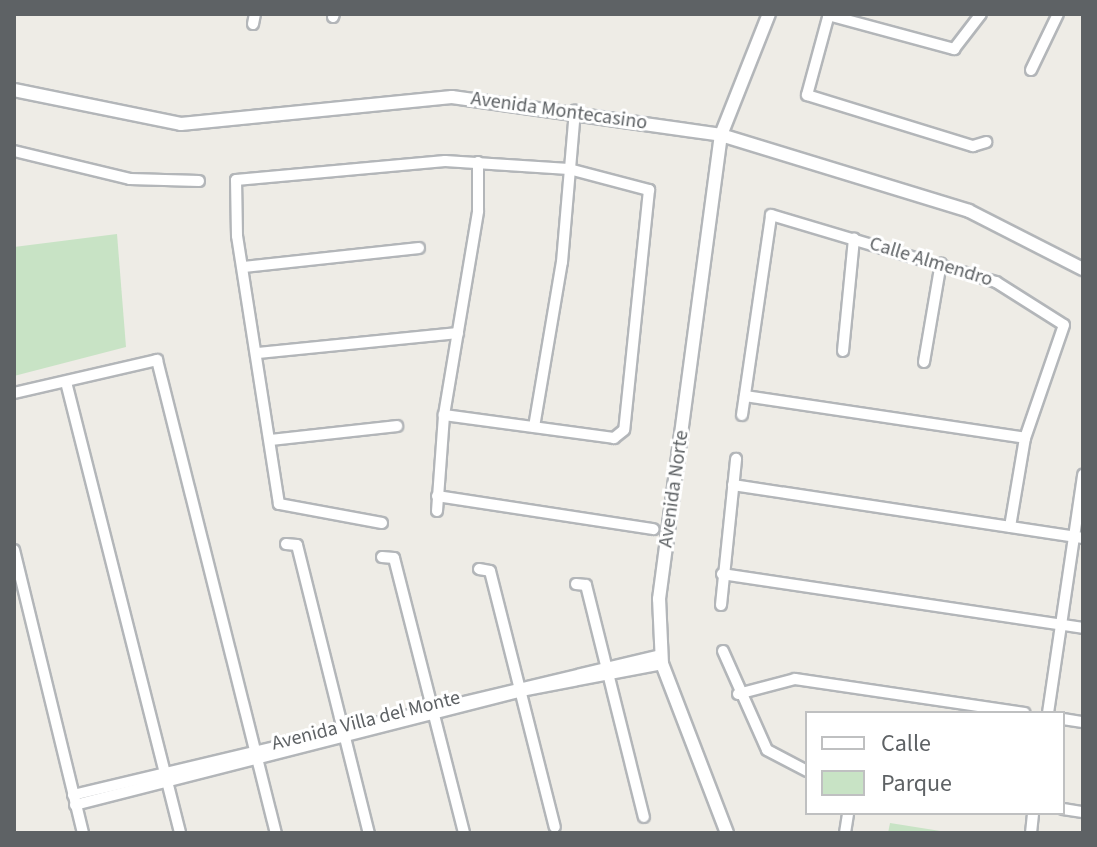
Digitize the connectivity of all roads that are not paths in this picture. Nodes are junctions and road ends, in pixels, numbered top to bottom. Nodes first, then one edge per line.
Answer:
1 (769, 14) edge
2 (828, 14) edge
3 (981, 14) edge
4 (1058, 14) edge
5 (1031, 70) dead end
6 (14, 90) edge
7 (575, 111) junction
8 (721, 135) junction
9 (986, 142) dead end
10 (14, 151) edge
11 (478, 162) junction
12 (569, 169) junction
13 (199, 181) dead end
14 (854, 239) junction
15 (419, 248) dead end
16 (941, 263) junction
17 (244, 267) junction
18 (1083, 269) edge
19 (458, 333) junction
20 (843, 351) dead end
21 (258, 353) junction
22 (924, 362) dead end
23 (66, 382) junction
24 (14, 393) edge
25 (745, 396) junction
26 (444, 415) junction
27 (742, 415) dead end
28 (397, 426) dead end
29 (534, 427) junction
30 (1025, 438) junction
31 (271, 440) junction
32 (736, 459) dead end
33 (1083, 475) edge
34 (733, 485) junction
35 (437, 496) junction
36 (437, 511) dead end
37 (382, 523) dead end
38 (1010, 527) junction
39 (653, 529) dead end
40 (1070, 536) junction
41 (1083, 538) edge
42 (286, 544) dead end
43 (14, 550) edge
44 (382, 557) dead end
45 (479, 569) dead end
46 (722, 574) junction
47 (576, 584) dead end
48 (721, 605) dead end
49 (1059, 625) junction
50 (1083, 628) edge
51 (723, 651) dead end
52 (662, 660) junction
53 (607, 669) junction
54 (520, 687) junction
55 (738, 694) junction
56 (432, 709) junction
57 (1011, 711) edge
58 (1048, 711) edge
59 (341, 733) junction
60 (254, 755) junction
61 (805, 770) edge
62 (165, 777) junction
63 (74, 800) junction
64 (644, 817) dead end
65 (555, 827) dead end
66 (83, 833) edge
67 (180, 833) edge
68 (276, 833) edge
69 (369, 833) edge
70 (464, 833) edge
71 (727, 833) edge

1 - 8 street, Avenida Norte
2 - 3 street
2 - 9 street
4 - 5 street
6 - 7 street, Avenida Montecasino
7 - 8 street, Avenida Montecasino
7 - 12 street
8 - 18 street, Avenida Montecasino
8 - 52 street, Avenida Norte
10 - 13 street
11 - 12 street
11 - 17 street
11 - 19 street
12 - 29 street
12 - 29 street
14 - 16 street, Calle Almendro
14 - 20 street
14 - 25 street, Calle Almendro
15 - 17 street
16 - 22 street
16 - 30 street, Calle Almendro
17 - 21 street
19 - 21 street
19 - 26 street
21 - 31 street
23 - 24 street
23 - 60 street
23 - 62 street
25 - 27 street
25 - 30 street
26 - 29 street
26 - 35 street
28 - 31 street
30 - 38 street, Calle Almendro
31 - 37 street
32 - 34 street
33 - 40 street
34 - 38 street
34 - 46 street
35 - 36 street
35 - 39 street
38 - 40 street
40 - 41 street
40 - 49 street
42 - 59 street
43 - 63 street
44 - 56 street
45 - 54 street
46 - 48 street
46 - 49 street
47 - 53 street
49 - 50 street
49 - 58 street
51 - 55 street
52 - 53 street, Avenida Villa del Monte
52 - 71 street, Avenida Norte
53 - 54 street, Avenida Villa del Monte
53 - 64 street
54 - 56 street, Avenida Villa del Monte
54 - 65 street
55 - 57 street
55 - 61 street
56 - 59 street, Avenida Villa del Monte
56 - 70 street
59 - 60 street, Avenida Villa del Monte
59 - 69 street
60 - 62 street, Avenida Villa del Monte
60 - 68 street
62 - 63 street, Avenida Villa del Monte
62 - 67 street
63 - 66 street

